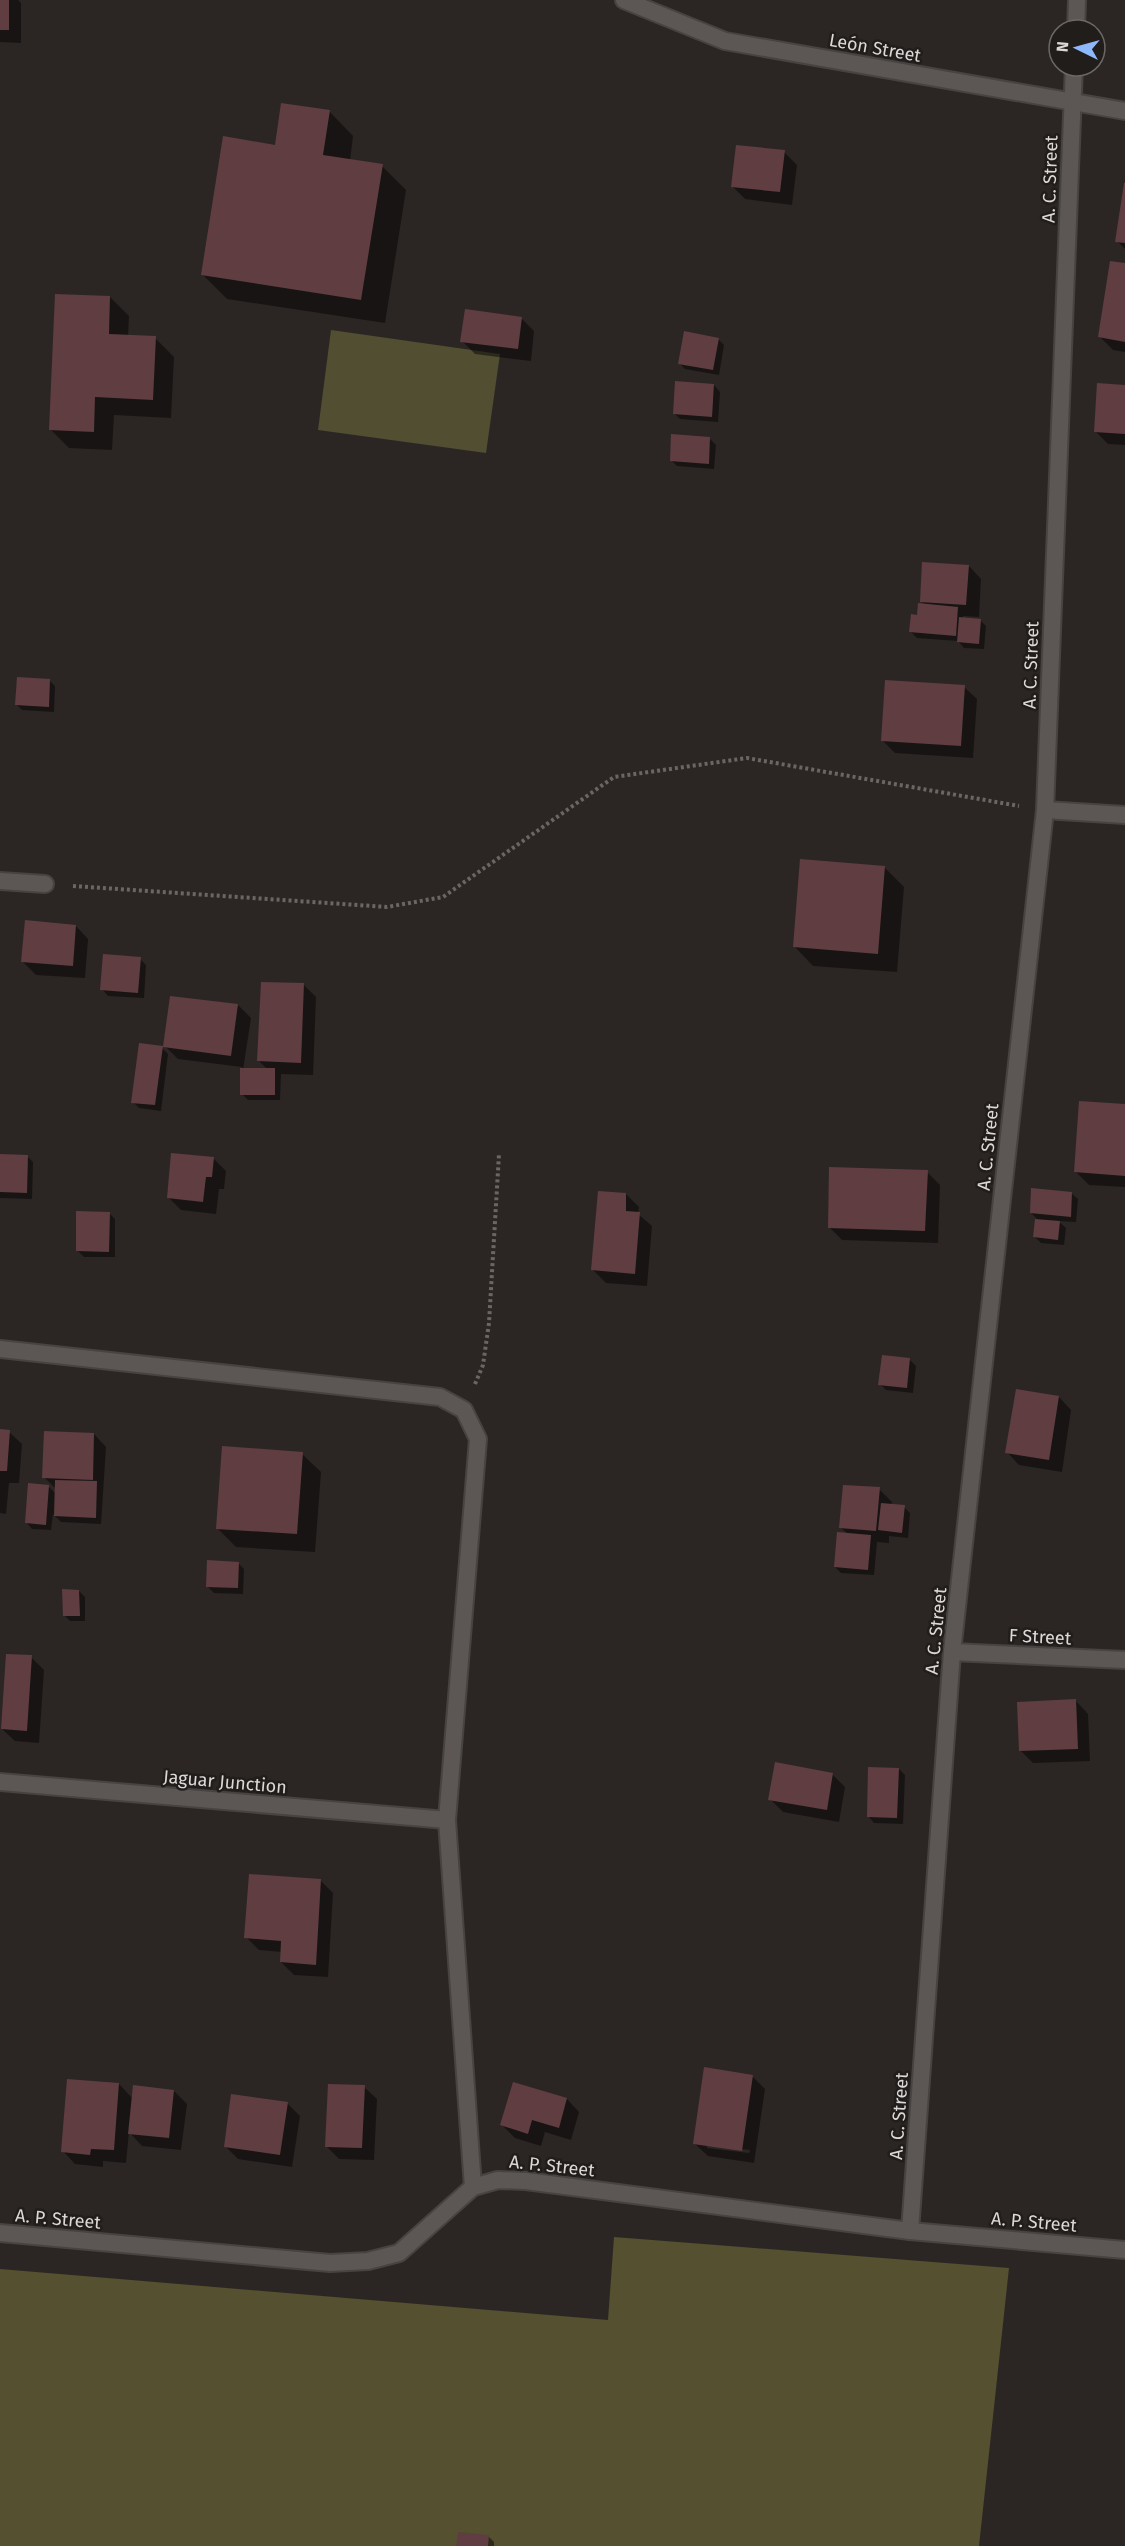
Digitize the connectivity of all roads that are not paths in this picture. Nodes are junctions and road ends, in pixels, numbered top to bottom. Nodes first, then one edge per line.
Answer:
1 (624, 0) edge
2 (1077, 0) edge
3 (1076, 18) edge
4 (1073, 78) edge
5 (1072, 103) junction
6 (1125, 111) edge
7 (1045, 810) junction
8 (1125, 815) edge
9 (0, 881) edge
10 (45, 884) road end
11 (0, 1349) edge
12 (952, 1652) junction
13 (1125, 1660) edge
14 (0, 1782) edge
15 (447, 1820) junction
16 (473, 2187) junction
17 (910, 2231) junction
18 (0, 2233) edge
19 (1125, 2250) edge

1 - 5 street, León Street
2 - 3 street
4 - 5 street, A. C. Street
5 - 6 street, León Street
5 - 7 street, A. C. Street
7 - 8 street
7 - 12 street, A. C. Street
9 - 10 street
11 - 15 street
12 - 13 street, F Street
12 - 17 street, A. C. Street
14 - 15 street, Jaguar Junction
15 - 16 street
16 - 17 street, A. P. Street
16 - 18 street, A. P. Street
17 - 19 street, A. P. Street

